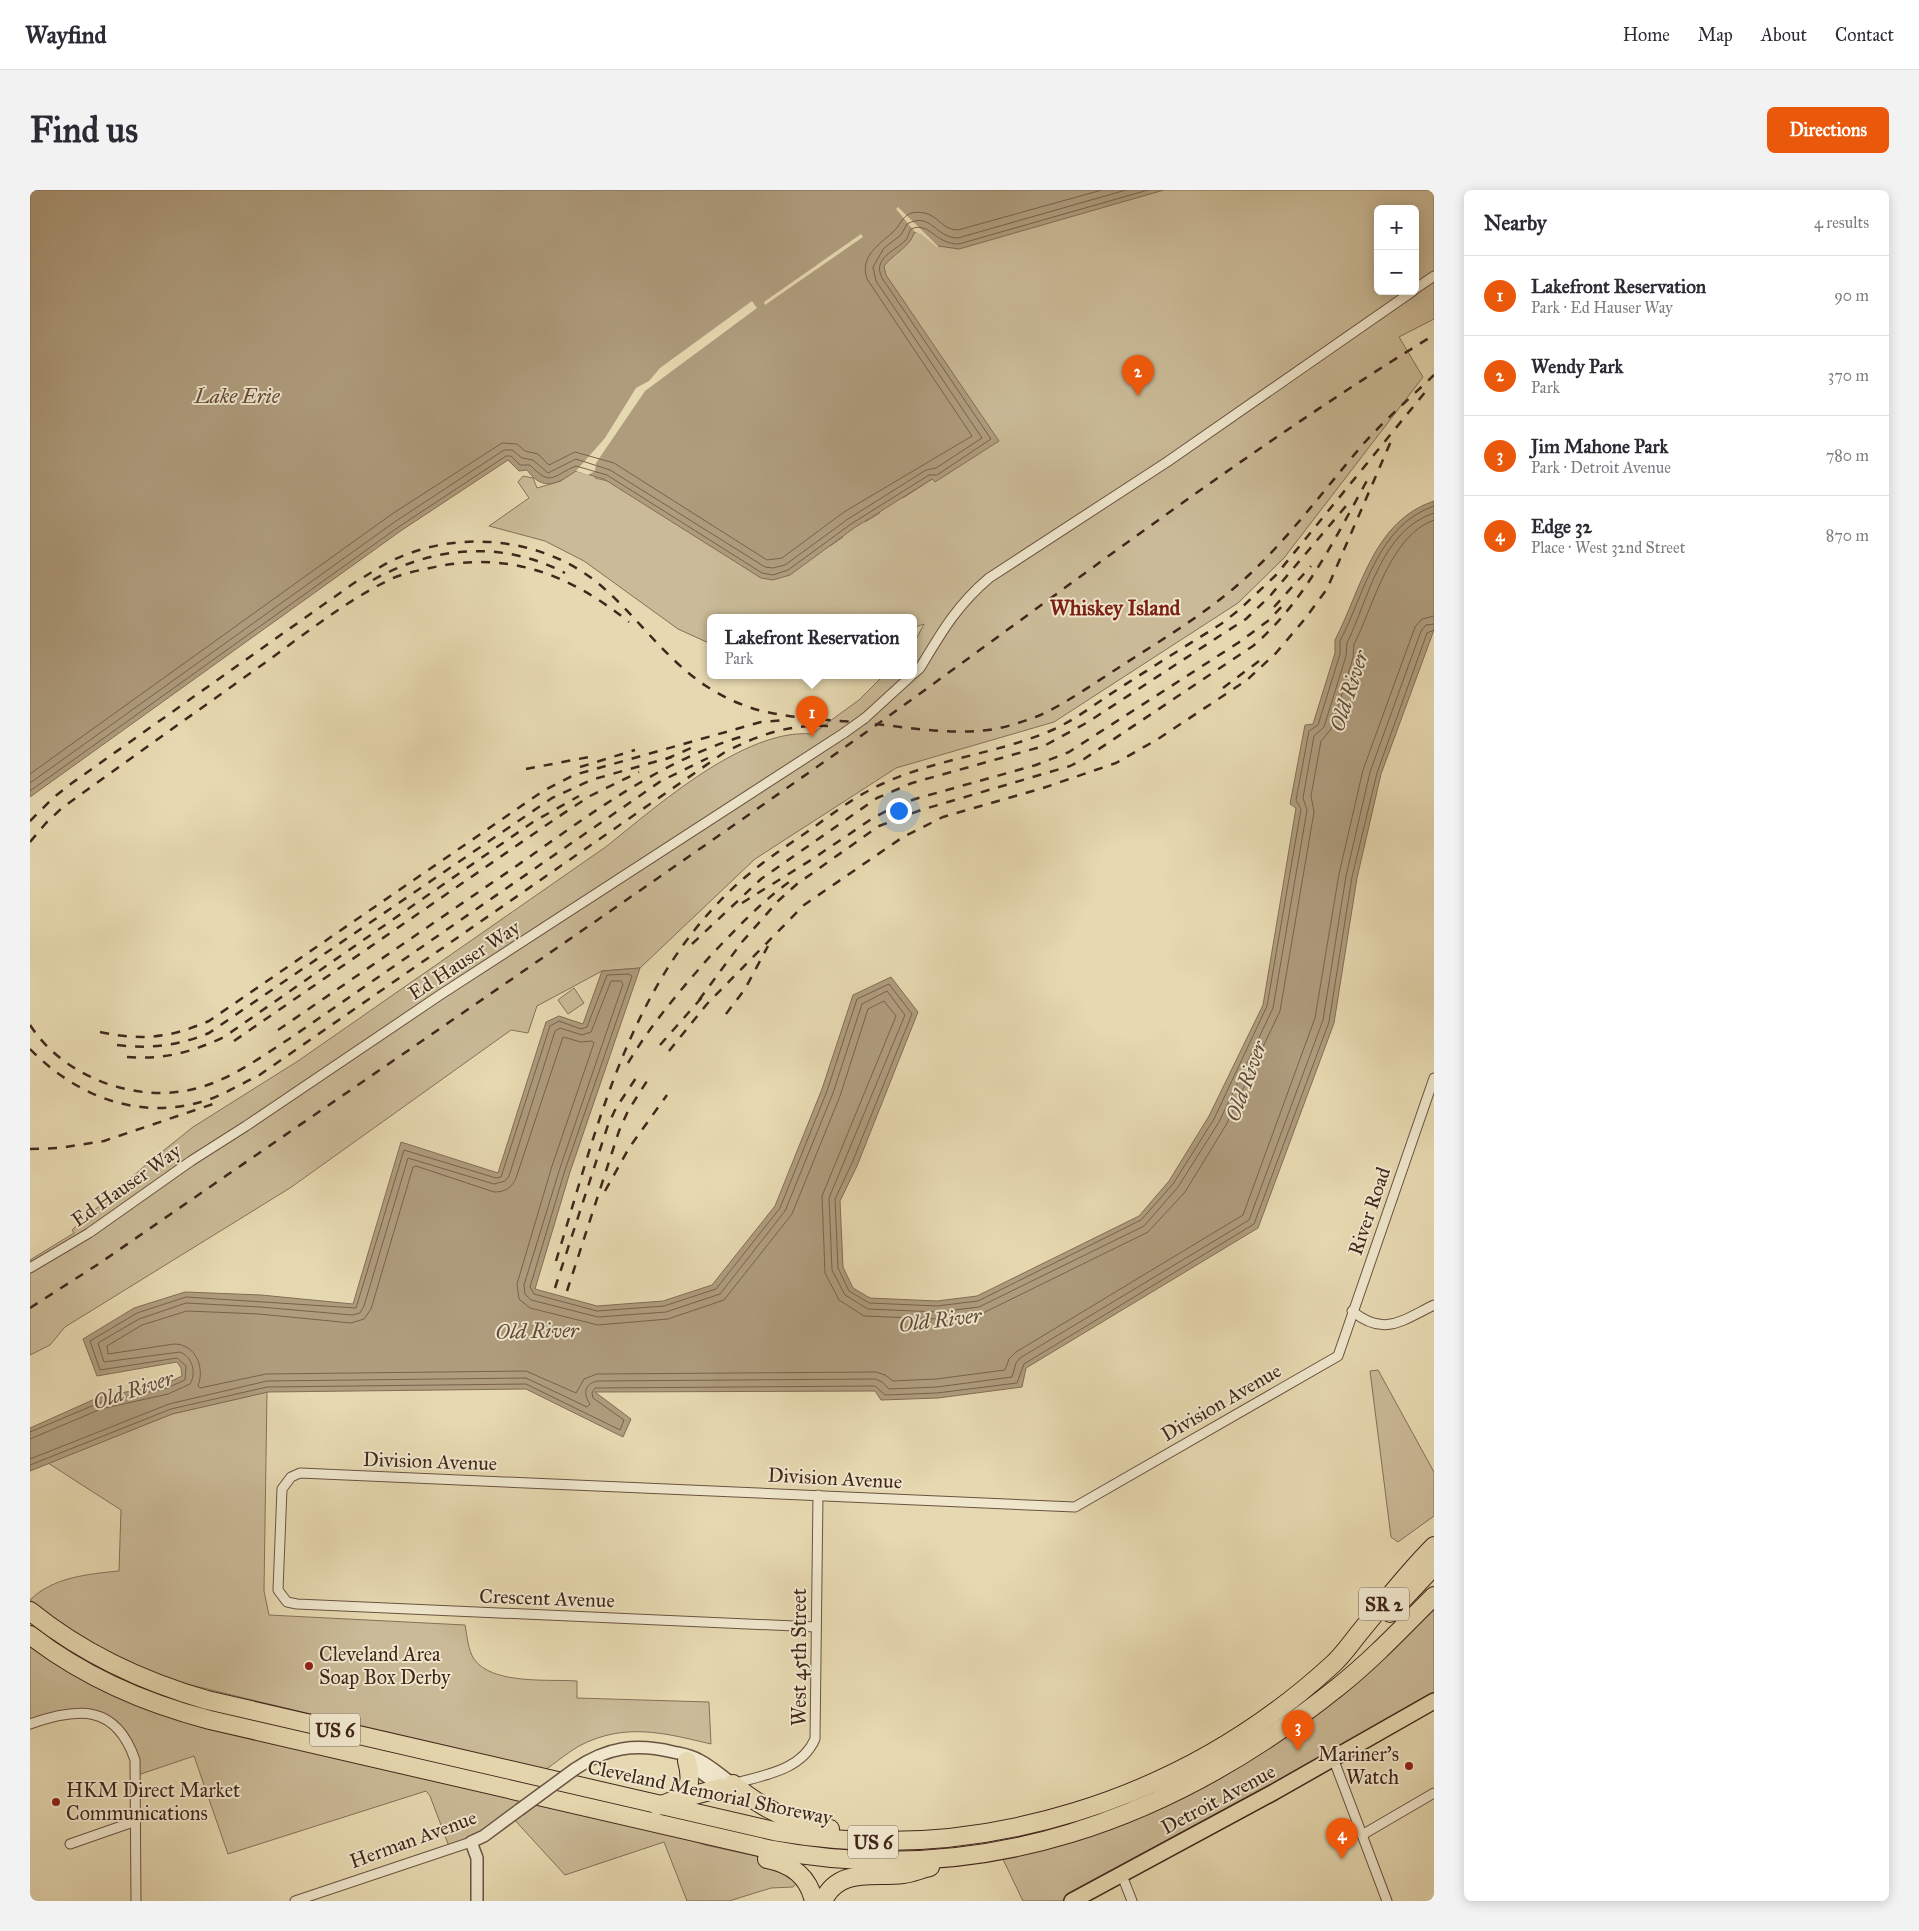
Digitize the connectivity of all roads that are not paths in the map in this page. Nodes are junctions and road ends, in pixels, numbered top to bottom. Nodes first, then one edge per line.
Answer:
1 (1434, 276) edge
2 (1419, 286) edge
3 (1407, 295) edge
4 (917, 671) edge
5 (908, 679) edge
6 (1434, 1078) edge
7 (30, 1268) edge
8 (1434, 1305) edge
9 (1352, 1311) junction
10 (1338, 1356) joint
11 (818, 1495) junction
12 (1434, 1546) edge
13 (1434, 1566) edge
14 (1434, 1577) edge
15 (281, 1595) joint
16 (1434, 1596) edge
17 (30, 1611) edge
18 (816, 1627) junction
19 (30, 1635) edge
20 (1383, 1645) junction
21 (1335, 1663) junction
22 (1434, 1701) edge
23 (30, 1724) edge
24 (671, 1751) junction
25 (1332, 1758) junction
26 (687, 1761) junction
27 (727, 1786) junction
28 (1434, 1793) edge
29 (679, 1799) junction
30 (657, 1806) junction
31 (1088, 1808) junction
32 (628, 1818) junction
33 (136, 1821) junction
34 (1362, 1835) junction
35 (471, 1842) junction
36 (70, 1844) dead end
37 (974, 1854) junction
38 (1121, 1874) junction
39 (136, 1901) edge
40 (295, 1901) edge
41 (477, 1901) edge
42 (814, 1901) edge
43 (823, 1901) edge
44 (1072, 1901) edge
45 (1132, 1901) edge
46 (1388, 1901) edge

1 - 2 street, Ed Hauser Way
3 - 4 street, Ed Hauser Way
5 - 7 street, Ed Hauser Way, bridge
6 - 9 street, River Road
8 - 9 street
9 - 10 street, River Road
10 - 11 street, Division Avenue
11 - 15 street, Division Avenue
11 - 18 street, West 45th Street
12 - 21 highway, Cleveland Memorial Shoreway / SR 2
13 - 21 highway, US 6
14 - 20 highway, US 6
15 - 18 street, Crescent Avenue
16 - 20 highway, Cleveland Memorial Shoreway / SR 2
17 - 30 highway, Cleveland Memorial Shoreway / US 6
18 - 27 street, West 45th Street
19 - 32 highway, Cleveland Memorial Shoreway / US 6
20 - 37 highway, Cleveland Memorial Shoreway / US 6
21 - 31 highway, Cleveland Memorial Shoreway / US 6
22 - 25 main road, Detroit Avenue
23 - 33 street
24 - 26 street, Herman Avenue
24 - 27 street, Herman Avenue
24 - 35 street, Herman Avenue, bridge
25 - 34 street
25 - 38 main road, Detroit Avenue
26 - 27 street, Herman Avenue
26 - 29 highway
27 - 29 highway
27 - 31 highway
28 - 34 street
29 - 30 highway
30 - 31 highway, Cleveland Memorial Shoreway / US 6
32 - 37 highway, Cleveland Memorial Shoreway / US 6
32 - 42 highway
33 - 36 street
33 - 39 street
34 - 46 street
35 - 40 street, Herman Avenue
35 - 41 street
37 - 43 highway
38 - 44 main road, Detroit Avenue
38 - 45 street

